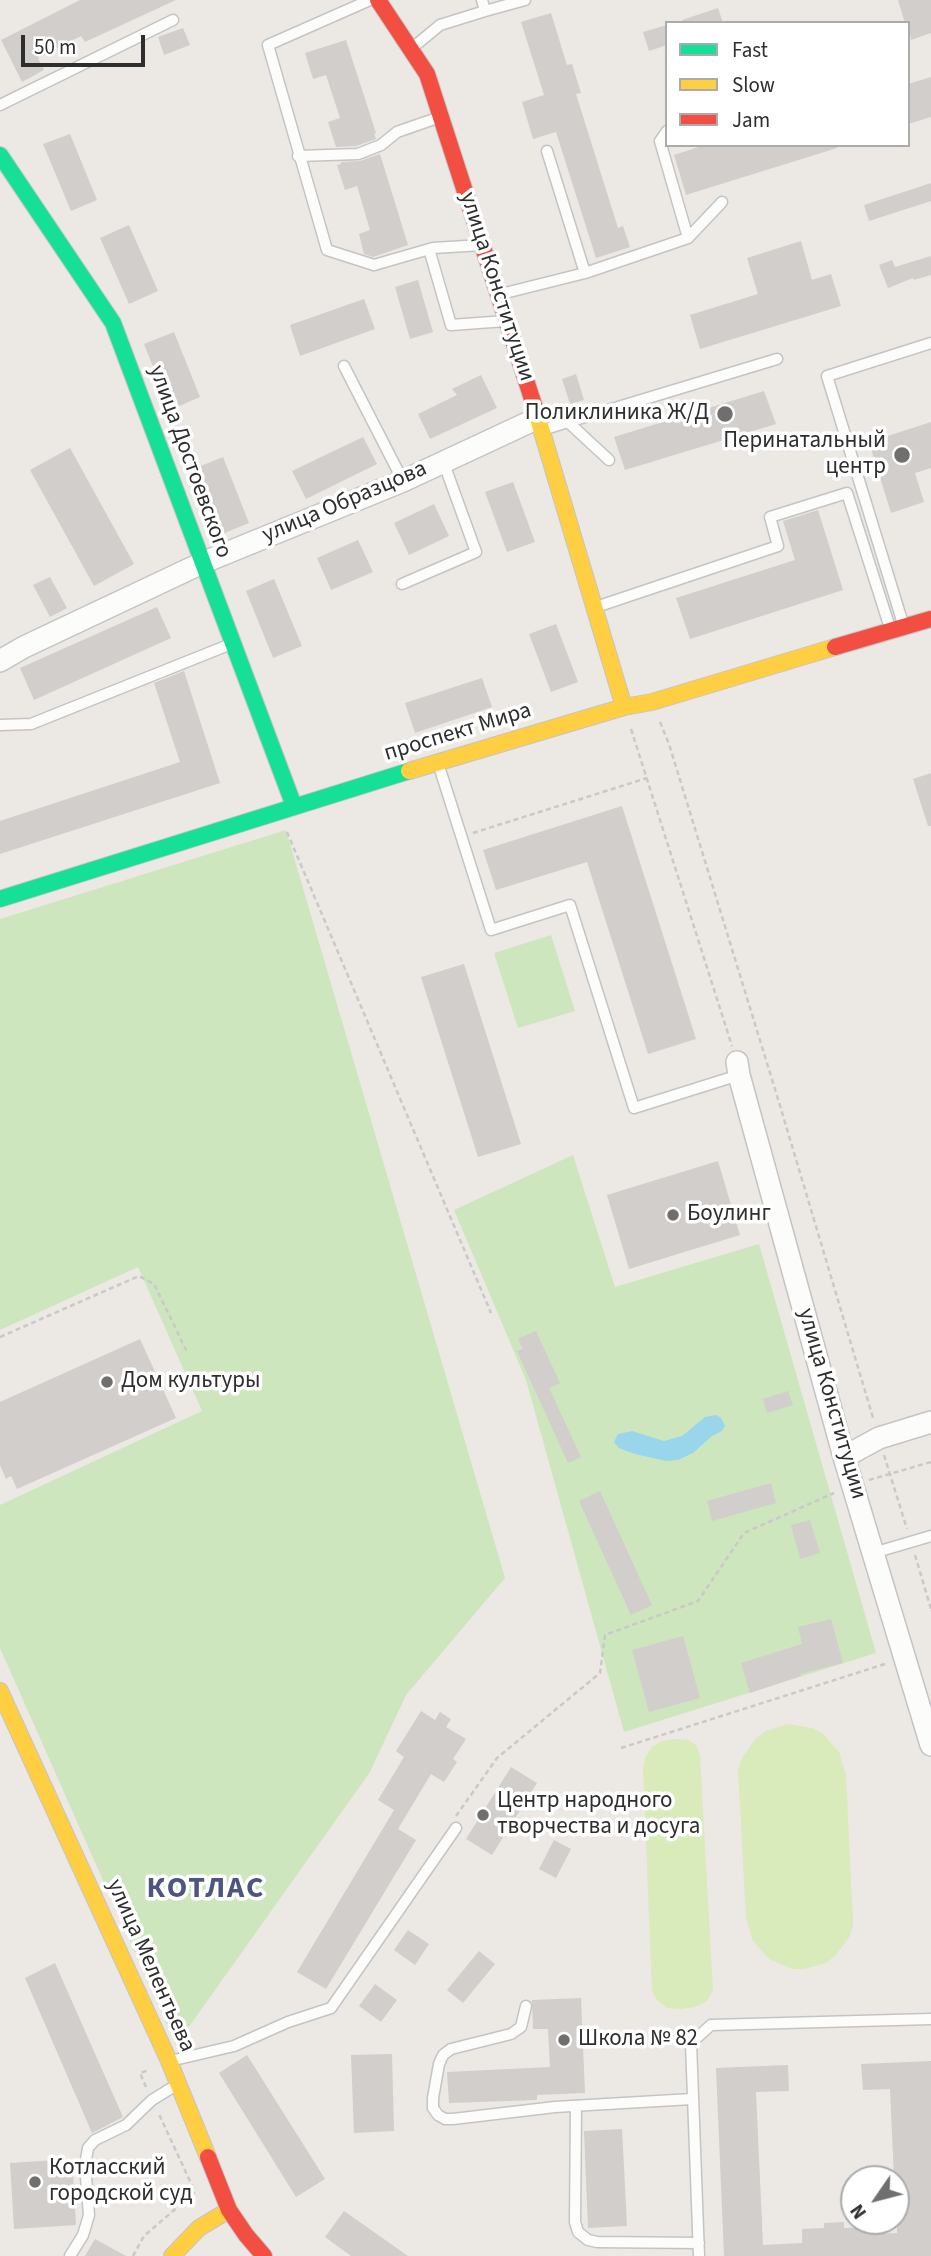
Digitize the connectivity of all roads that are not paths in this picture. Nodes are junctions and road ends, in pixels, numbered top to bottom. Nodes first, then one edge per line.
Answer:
1 (370, 0) edge
2 (378, 0) edge
3 (524, 0) edge
4 (483, 5) edge
5 (173, 20) dead end
6 (411, 48) junction
7 (0, 106) edge
8 (441, 116) junction
9 (665, 134) edge
10 (547, 151) dead end
11 (0, 155) edge
12 (298, 156) junction
13 (722, 202) dead end
14 (688, 238) junction
15 (483, 245) junction
16 (429, 249) junction
17 (585, 273) junction
18 (498, 295) junction
19 (507, 321) junction
20 (931, 343) edge
21 (777, 359) dead end
22 (344, 366) dead end
23 (568, 422) junction
24 (540, 424) junction
25 (610, 460) dead end
26 (443, 461) junction
27 (402, 481) junction
28 (202, 563) junction
29 (402, 584) dead end
30 (596, 607) junction
31 (931, 619) edge
32 (897, 629) junction
33 (233, 643) junction
34 (0, 662) edge
35 (624, 707) junction
36 (0, 725) edge
37 (438, 763) junction
38 (286, 809) junction
39 (0, 899) edge
40 (738, 1069) joint
41 (931, 1422) edge
42 (844, 1457) junction
43 (931, 1536) edge
44 (873, 1553) junction
45 (0, 1691) edge
46 (931, 1745) edge
47 (456, 1828) dead end
48 (526, 2006) dead end
49 (931, 2019) edge
50 (169, 2061) junction
51 (178, 2084) junction
52 (692, 2099) junction
53 (576, 2106) junction
54 (229, 2210) junction
55 (699, 2243) junction
56 (70, 2256) edge
57 (172, 2256) edge
58 (264, 2256) edge
59 (699, 2256) edge

1 - 12 lane
2 - 6 street, улица Конституции
3 - 4 lane
4 - 6 lane
5 - 7 lane
6 - 8 street, улица Конституции
8 - 12 lane
8 - 15 street, улица Конституции
9 - 14 lane
10 - 17 lane
11 - 28 street, улица Достоевского
12 - 16 lane
13 - 14 lane
14 - 17 lane
15 - 16 lane
15 - 18 street, улица Конституции
16 - 19 lane
17 - 18 lane
18 - 19 street, улица Конституции
19 - 24 street, улица Конституции
20 - 32 lane
21 - 23 lane
22 - 27 lane
23 - 24 lane
23 - 25 lane
24 - 26 street, улица Образцова
24 - 30 street, улица Конституции
26 - 27 street, улица Образцова
26 - 29 lane
27 - 28 street, улица Образцова
28 - 33 street, улица Достоевского
28 - 34 street, улица Образцова
30 - 32 lane
30 - 35 street, улица Конституции
31 - 32 street, проспект Мира
32 - 35 street, проспект Мира
33 - 36 lane
33 - 38 street, улица Достоевского
35 - 37 street, проспект Мира
37 - 38 street, проспект Мира
37 - 40 lane
38 - 39 street, проспект Мира
40 - 42 street, улица Конституции
41 - 42 street
42 - 44 street, улица Конституции
43 - 44 lane
44 - 46 street, улица Конституции
45 - 50 street, улица Мелентьева
47 - 50 lane
48 - 53 lane
49 - 52 lane
50 - 51 street, улица Мелентьева
51 - 54 street, улица Мелентьева
51 - 56 lane
52 - 53 lane
52 - 55 lane
53 - 55 lane
54 - 57 street
54 - 58 street, улица Мелентьева
55 - 59 lane

